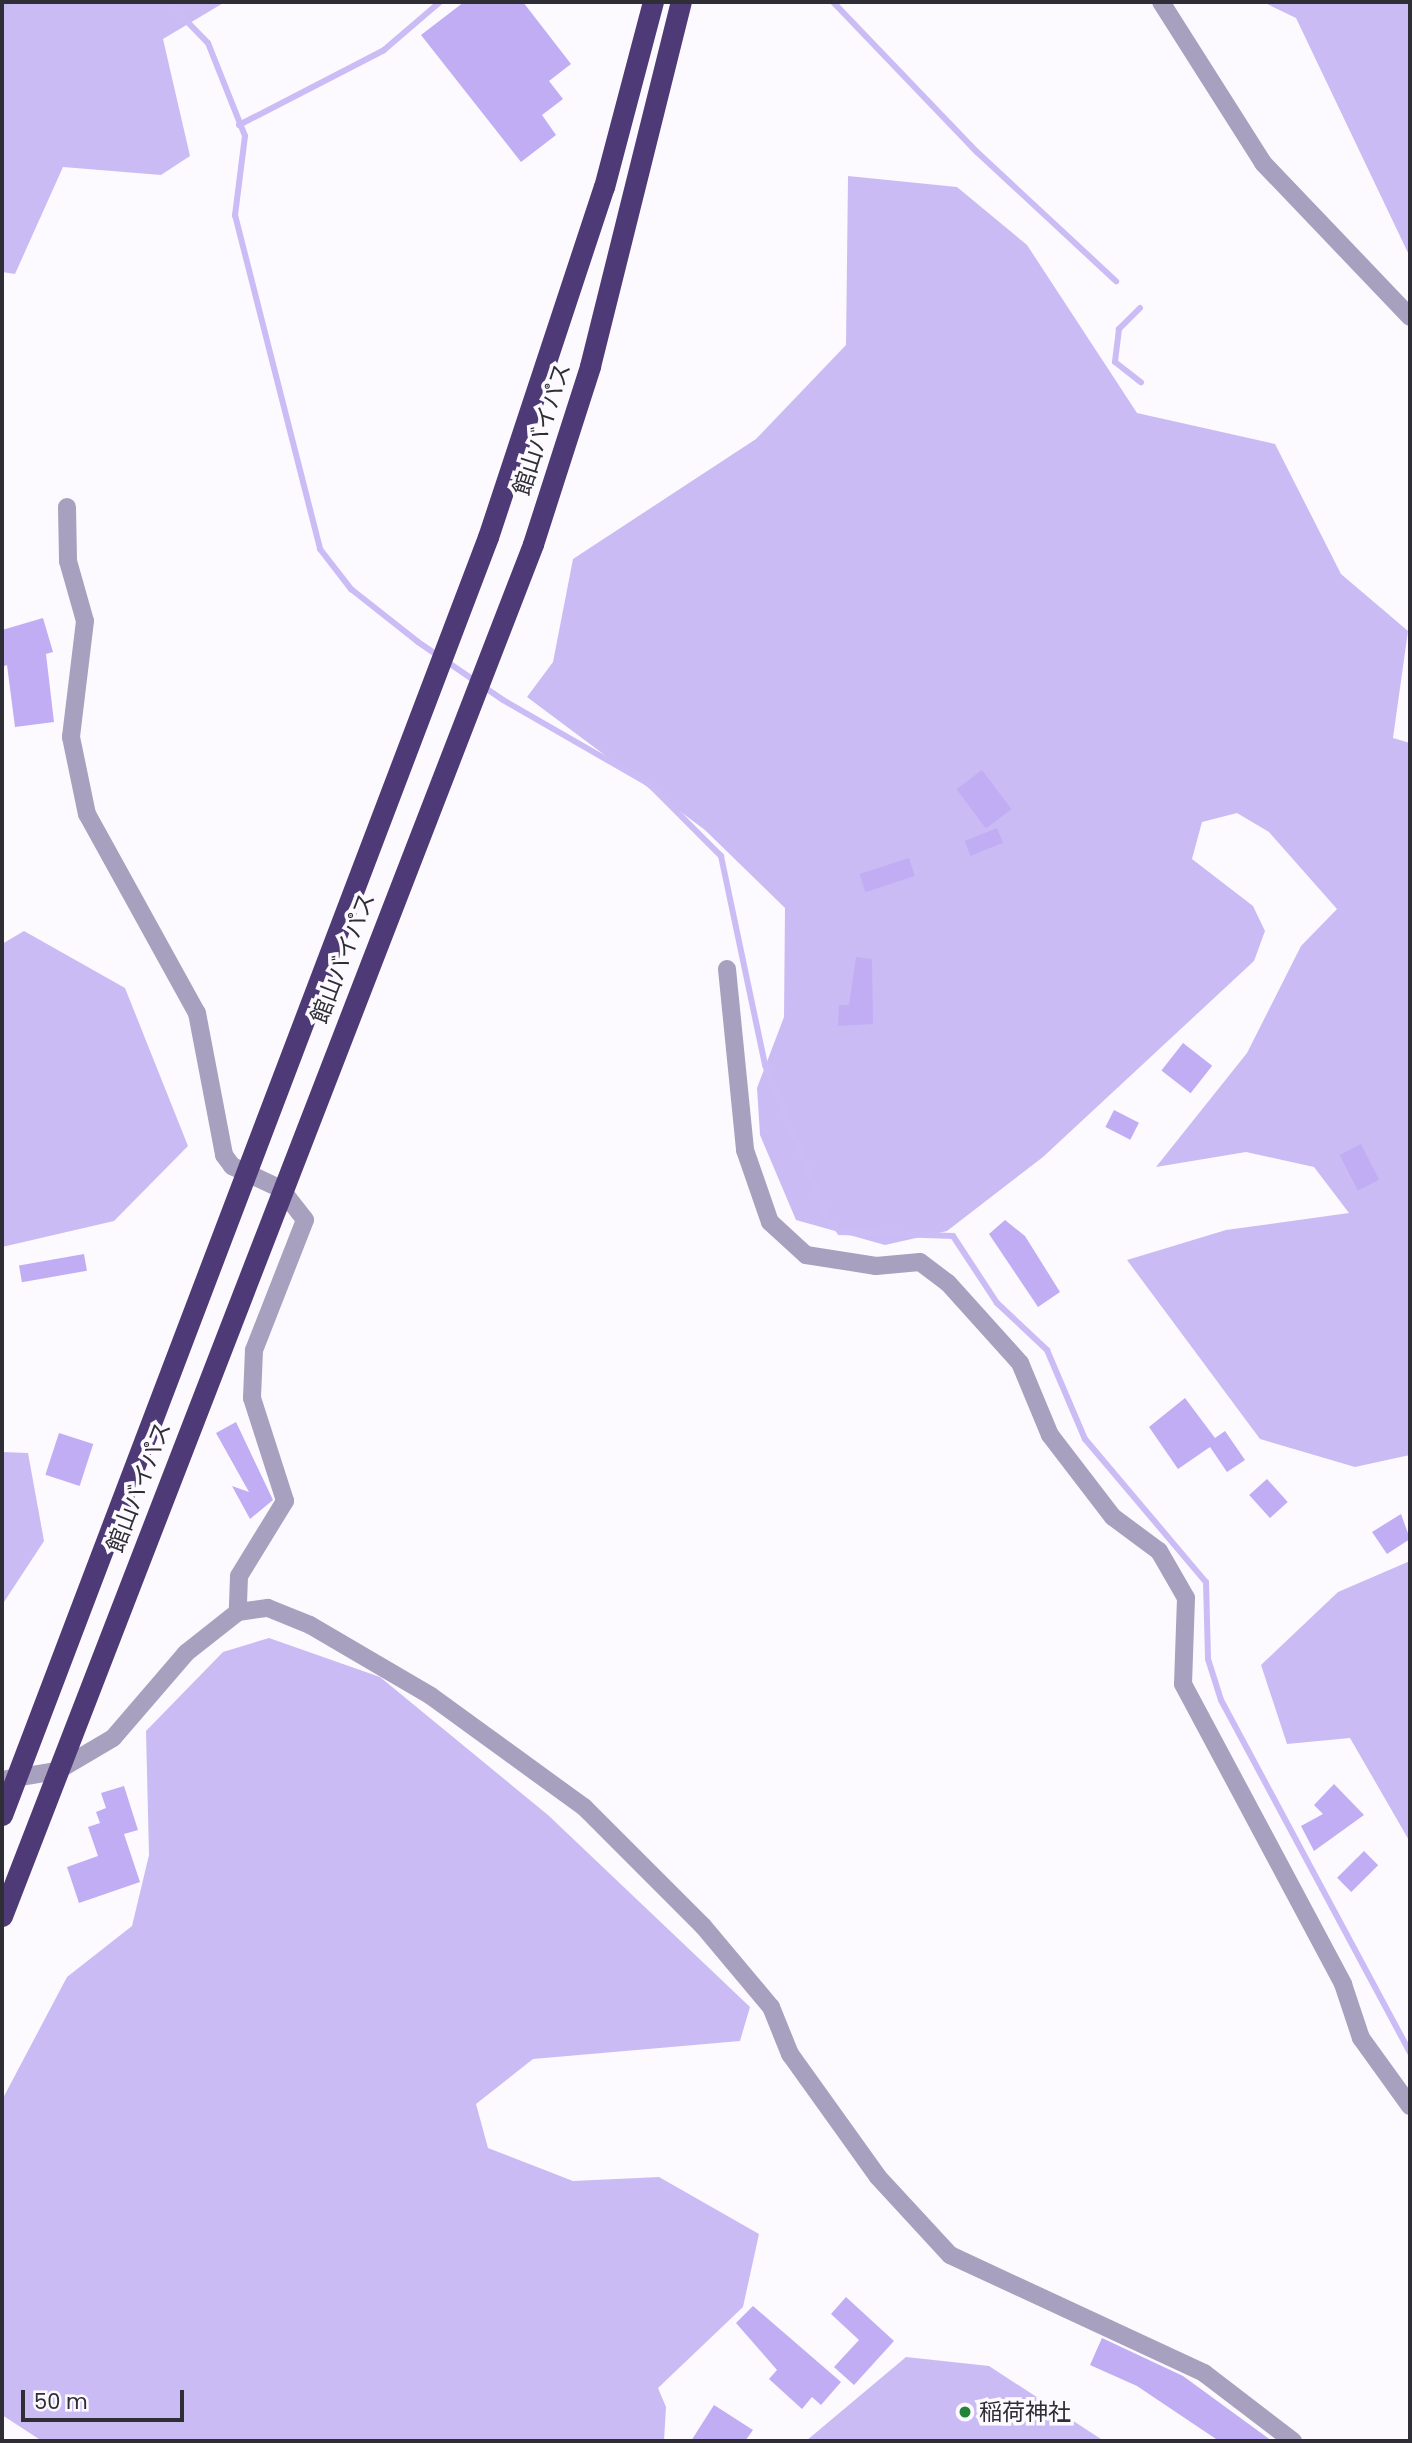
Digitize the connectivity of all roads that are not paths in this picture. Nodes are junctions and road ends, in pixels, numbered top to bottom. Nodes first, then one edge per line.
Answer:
1 (653, 2) edge
2 (681, 2) edge
3 (1161, 2) edge
4 (1410, 317) edge
5 (67, 506) dead end
6 (727, 969) dead end
7 (243, 1173) junction
8 (281, 1189) junction
9 (238, 1612) junction
10 (57, 1771) junction
11 (9, 1780) edge
12 (2, 1815) edge
13 (2, 1916) edge
14 (1410, 2106) edge
15 (1293, 2441) edge

1 - 7 highway, 館山バイパス
2 - 8 highway, 館山バイパス
3 - 4 street
5 - 7 street
6 - 14 street
7 - 8 street
7 - 11 highway, 館山バイパス
8 - 9 street
8 - 10 highway, 館山バイパス
9 - 10 street
9 - 15 street
10 - 11 street
10 - 13 highway, 館山バイパス
11 - 12 highway, 館山バイパス

